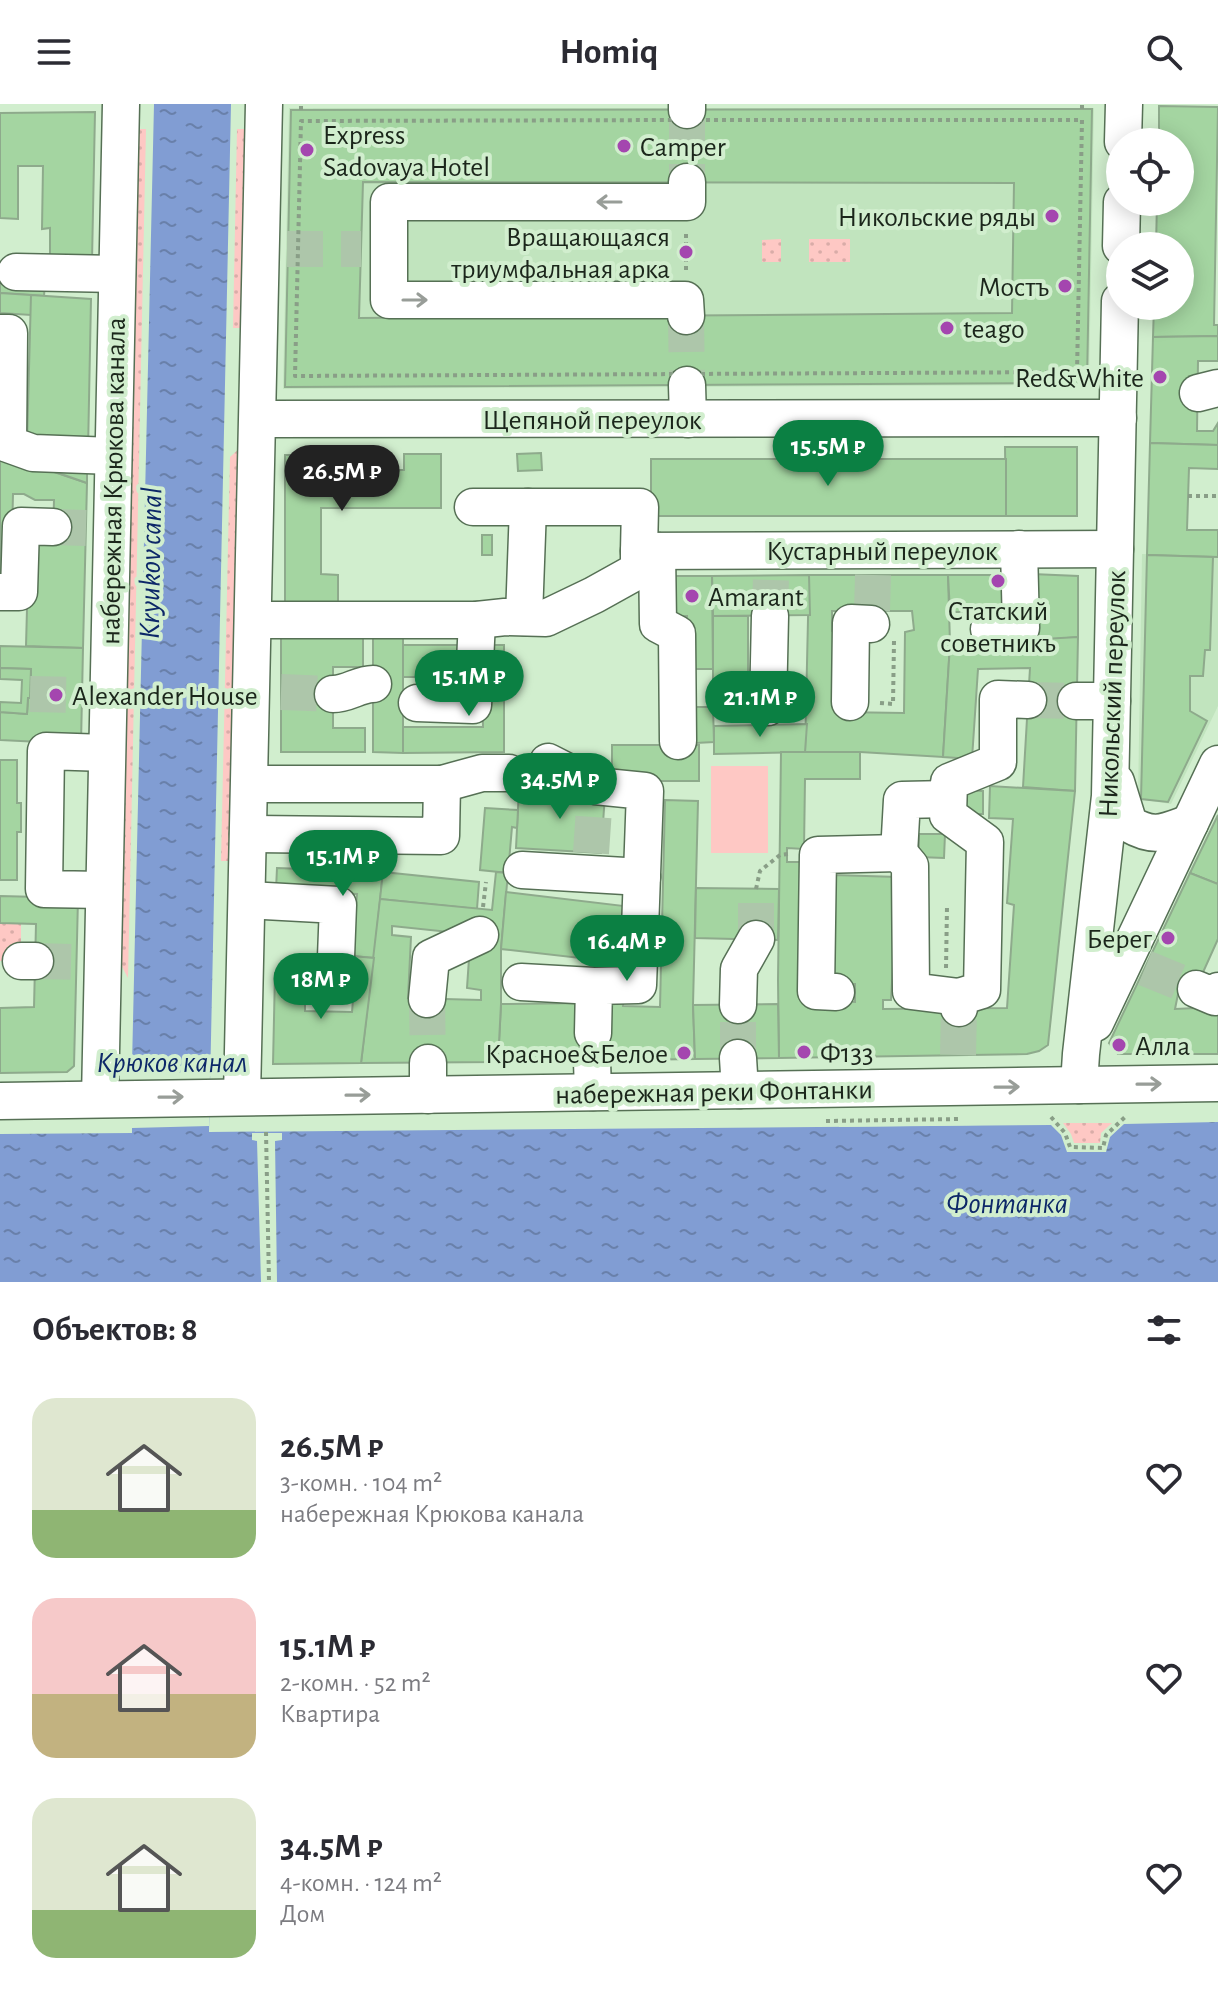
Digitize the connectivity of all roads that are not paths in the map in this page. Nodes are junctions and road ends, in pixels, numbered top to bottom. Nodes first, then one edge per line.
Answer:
1 (121, 104) edge
2 (264, 104) edge
3 (1124, 104) edge
4 (1123, 128) edge
5 (687, 192) road end
6 (16, 272) dead end
7 (117, 274) junction
8 (686, 308) road end
9 (1120, 320) edge
10 (0, 333) edge
11 (1118, 418) junction
12 (258, 419) junction
13 (113, 456) junction
14 (473, 507) dead end
15 (528, 507) junction
16 (83, 528) junction
17 (1019, 549) junction
18 (1115, 549) junction
19 (649, 551) junction
20 (0, 592) edge
21 (770, 616) tunnel mouth
22 (524, 617) junction
23 (253, 620) junction
24 (477, 620) junction
25 (879, 620) road end
26 (989, 629) dead end
27 (373, 684) dead end
28 (333, 694) tunnel mouth
29 (1028, 700) tunnel mouth
30 (1076, 701) tunnel mouth
31 (1112, 701) junction
32 (850, 702) road end
33 (417, 703) dead end
34 (768, 707) dead end
35 (678, 741) dead end
36 (106, 753) junction
37 (548, 762) dead end
38 (1111, 765) junction
39 (509, 773) dead end
40 (1214, 783) edge
41 (250, 784) junction
42 (442, 784) junction
43 (948, 799) junction
44 (1190, 823) junction
45 (248, 834) junction
46 (1136, 838) junction
47 (899, 853) junction
48 (522, 870) dead end
49 (1101, 876) junction
50 (642, 877) junction
51 (103, 890) junction
52 (1158, 891) junction
53 (247, 900) junction
54 (482, 922) road end
55 (756, 939) tunnel mouth
56 (1121, 962) junction
57 (521, 982) dead end
58 (335, 983) dead end
59 (594, 986) junction
60 (836, 992) dead end
61 (427, 999) tunnel mouth
62 (738, 1005) tunnel mouth
63 (593, 1062) junction
64 (1080, 1069) junction
65 (1218, 1083) edge
66 (226, 1096) junction
67 (116, 1098) junction
68 (0, 1101) edge

1 - 7 street, набережная Крюкова канала
2 - 12 street
3 - 4 street
5 -> 8 street
6 - 7 street
7 - 13 street, набережная Крюкова канала
9 - 11 street, Никольский переулок
10 - 13 street
11 - 12 street, Щепяной переулок
11 - 18 street, Никольский переулок
12 - 23 street
13 - 16 street, набережная Крюкова канала
14 - 15 street
15 - 19 street
15 - 22 street
16 - 20 street
16 - 36 street, набережная Крюкова канала
17 - 18 street, Кустарный переулок
17 - 19 street, Кустарный переулок
17 - 26 street
18 - 31 street, Никольский переулок
19 - 22 street
19 - 35 street
21 - 34 street
22 - 24 street
23 - 24 street
23 - 41 street
24 - 33 street
25 - 32 street
27 - 28 street
29 - 43 street
30 - 31 street
31 - 38 street, Никольский переулок
36 - 51 street, набережная Крюкова канала
36 - 51 street
37 - 50 street
38 - 46 street
38 - 49 street, Никольский переулок
39 - 42 street
40 - 44 street
41 - 42 street
41 - 45 street
42 - 45 street
43 - 47 street
43 - 47 street
44 - 46 street
44 - 52 street
45 - 53 street
46 - 49 street
46 - 52 street
47 - 60 street
48 - 50 street
49 - 56 street, Никольский переулок
50 - 59 street
51 - 67 street, набережная Крюкова канала
52 - 56 street
53 - 58 street
53 - 66 street
54 - 61 street
55 - 62 street
56 - 64 street
57 - 59 street
59 - 63 street
63 -> 64 street, набережная реки Фонтанки
66 -> 63 street, набережная реки Фонтанки
64 -> 65 street, набережная реки Фонтанки
67 -> 66 street, набережная реки Фонтанки
67 - 68 street

